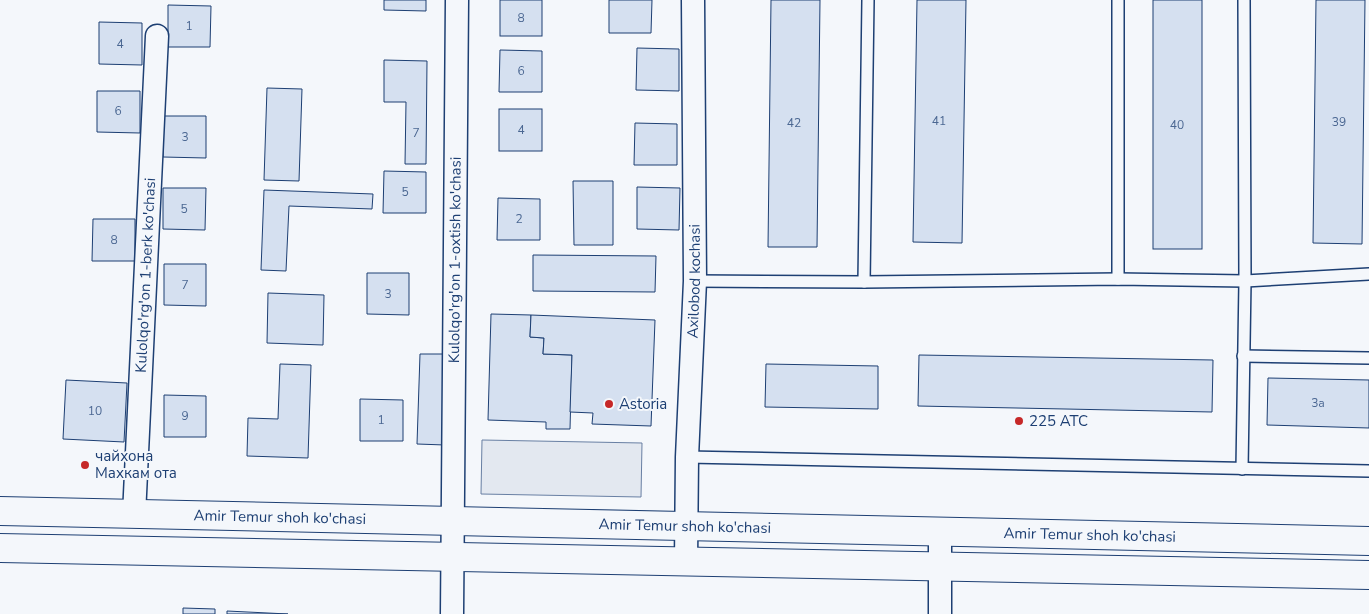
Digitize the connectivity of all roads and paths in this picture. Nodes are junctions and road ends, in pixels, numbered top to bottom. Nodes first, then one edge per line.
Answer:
1 (457, 0) edge
2 (693, 0) edge
3 (868, 0) edge
4 (1118, 0) edge
5 (1244, 0) edge
6 (157, 36) dead end
7 (1369, 274) edge
8 (1118, 279) junction
9 (695, 281) junction
10 (1245, 281) junction
11 (864, 282) junction
12 (1243, 356) junction
13 (1369, 358) edge
14 (687, 457) junction
15 (1242, 469) junction
16 (1369, 471) edge
17 (0, 511) edge
18 (134, 515) junction
19 (453, 522) junction
20 (686, 526) junction
21 (940, 532) junction
22 (1369, 541) edge
23 (0, 548) edge
24 (453, 558) junction
25 (686, 562) junction
26 (940, 567) junction
27 (1368, 578) edge
28 (452, 614) edge
29 (940, 614) edge

1 - 19 street, Kulolqo'rg'on 1-oxtish ko'chasi
2 - 9 street, Axilobod kochasi
3 - 11 lane
4 - 8 lane
5 - 10 lane
6 - 18 street, Kulolqo'rg'on 1-berk ko'chasi
7 - 10 lane
8 - 10 lane
8 - 11 lane
9 - 11 lane
9 - 14 street, Axilobod kochasi
10 - 12 lane
12 - 13 lane
12 - 15 lane
14 - 15 lane
14 - 20 street, Axilobod kochasi
15 - 16 lane
17 - 18 main road, Amir Temur shoh ko'chasi
18 - 19 main road, Amir Temur shoh ko'chasi
19 - 20 main road, Amir Temur shoh ko'chasi
19 - 24 street, Kulolqo'rg'on 1-oxtish ko'chasi
20 - 21 main road, Amir Temur shoh ko'chasi
20 - 25 street, Axilobod kochasi
21 - 22 main road, Amir Temur shoh ko'chasi
21 - 26 street
23 - 24 main road
24 - 25 main road
24 - 28 street, Kulolqo'rg'on 1-oxtish ko'chasi
25 - 26 main road
26 - 27 main road
26 - 29 street

